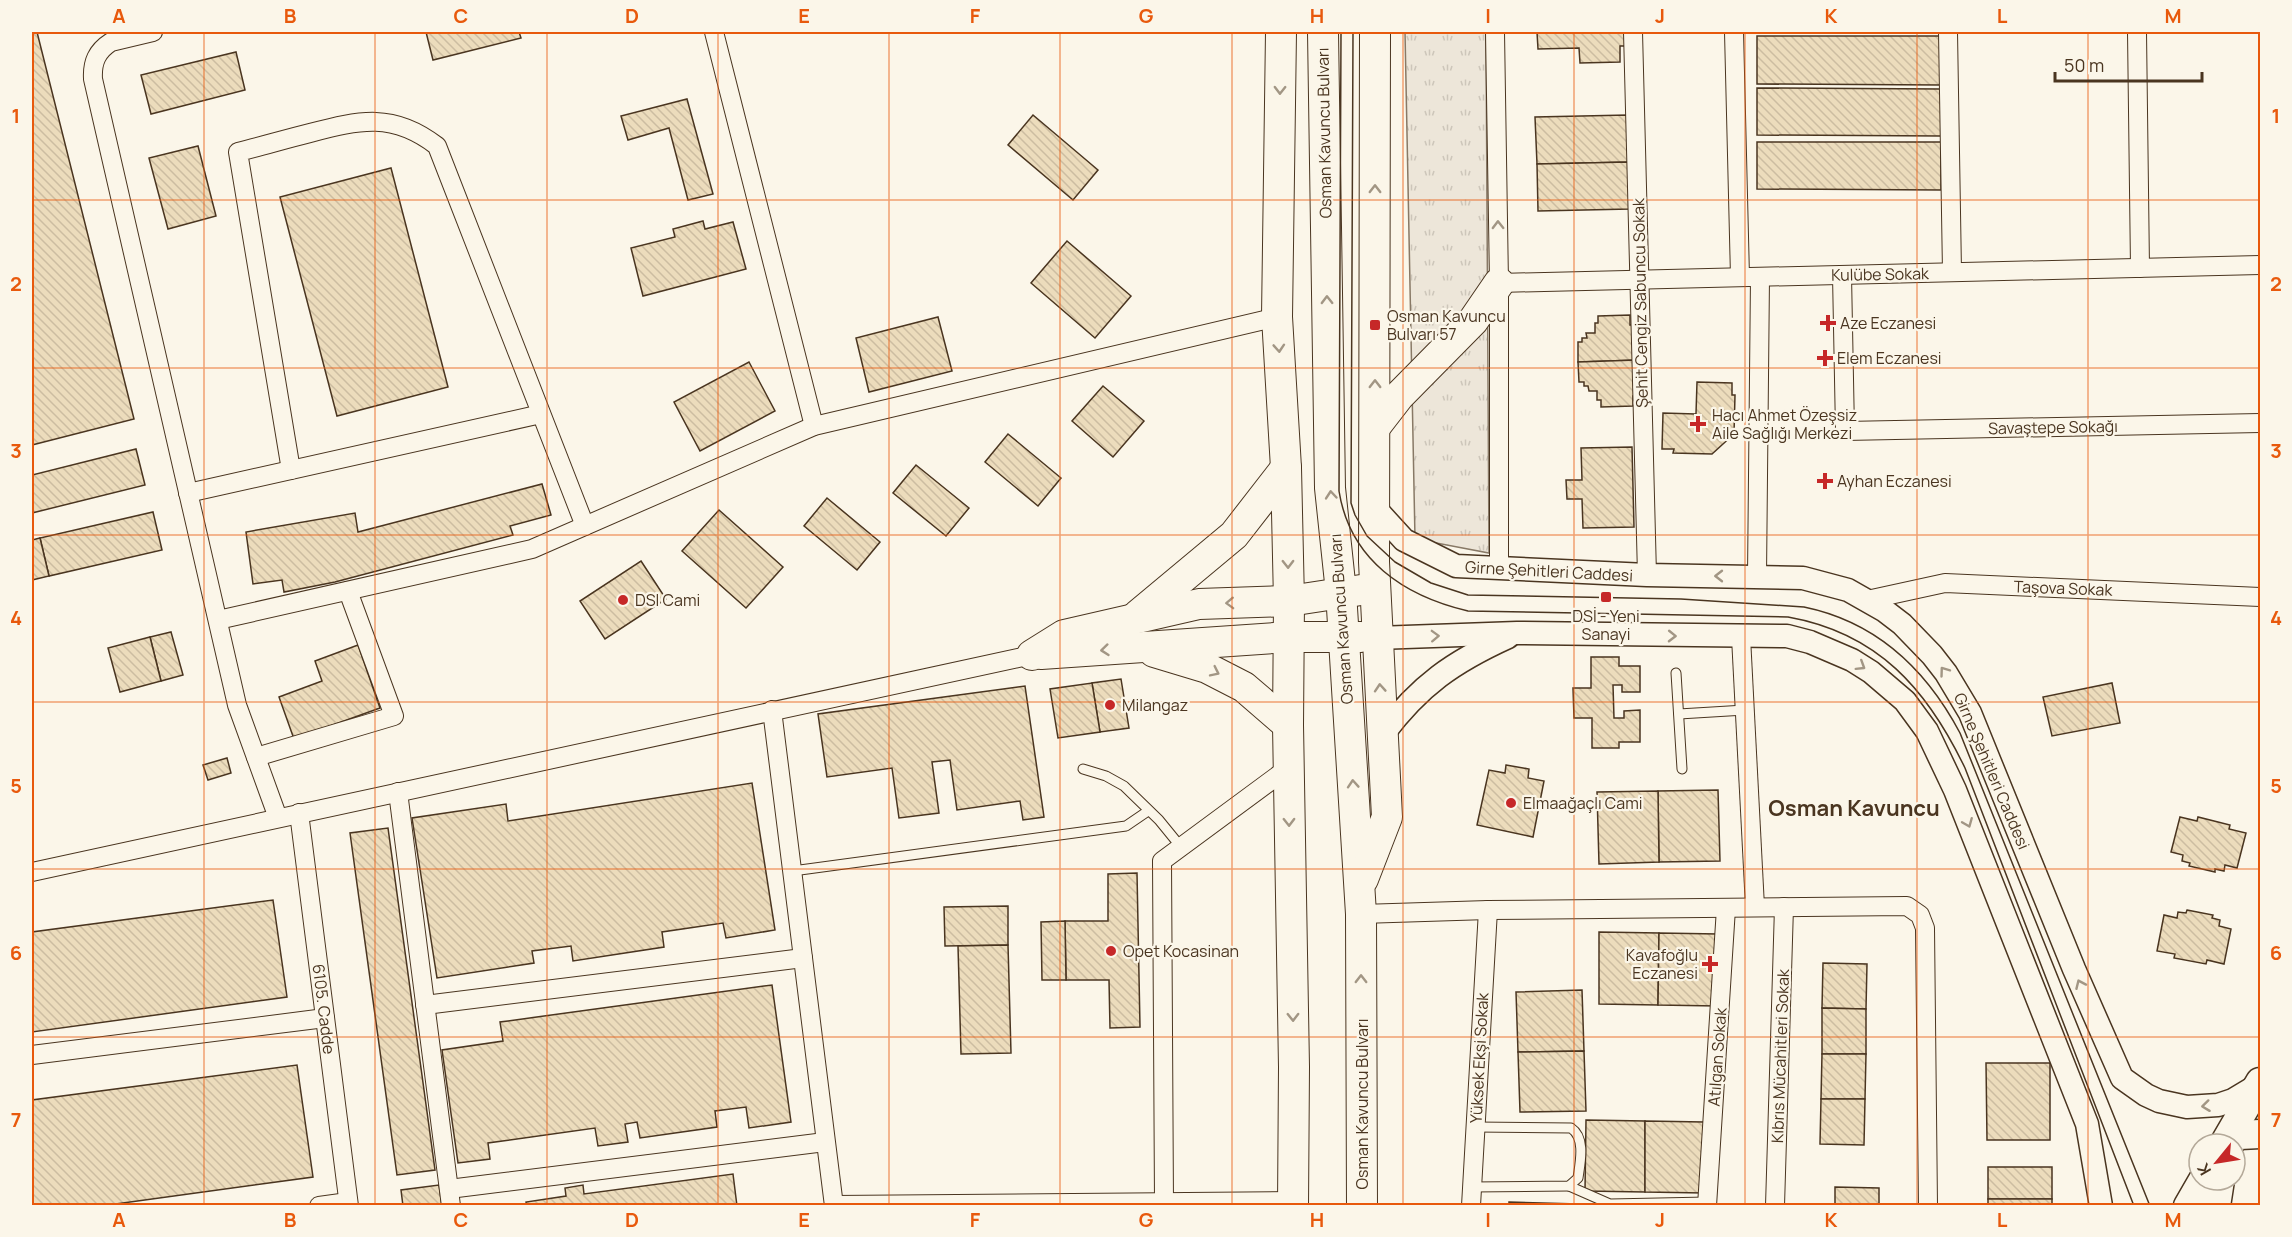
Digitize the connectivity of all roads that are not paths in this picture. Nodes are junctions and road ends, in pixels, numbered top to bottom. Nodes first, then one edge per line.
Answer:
1 (153, 32) edge
2 (714, 32) edge
3 (1281, 32) edge
4 (1323, 32) edge
5 (1375, 32) edge
6 (1495, 32) edge
7 (1633, 32) edge
8 (1734, 32) edge
9 (1948, 32) edge
10 (2137, 32) edge
11 (2260, 265) edge
12 (2140, 268) junction
13 (1952, 272) junction
14 (1842, 275) junction
15 (1760, 277) junction
16 (1740, 278) junction
17 (1639, 280) junction
18 (1499, 283) junction
19 (1277, 317) junction
20 (542, 414) junction
21 (2260, 423) edge
22 (814, 426) junction
23 (1375, 427) junction
24 (1286, 468) junction
25 (291, 470) junction
26 (188, 493) junction
27 (1374, 507) junction
28 (585, 526) junction
29 (1499, 569) junction
30 (1647, 575) junction
31 (1757, 576) junction
32 (1375, 589) junction
33 (348, 591) junction
34 (1341, 592) junction
35 (2260, 597) edge
36 (1867, 600) junction
37 (1289, 601) junction
38 (218, 620) junction
39 (1137, 632) junction
40 (1517, 633) junction
41 (1289, 637) junction
42 (1343, 637) junction
43 (1741, 637) junction
44 (1377, 638) junction
45 (1032, 655) joint
46 (1676, 673) dead end
47 (772, 710) junction
48 (1745, 710) junction
49 (1679, 714) junction
50 (1288, 724) junction
51 (1383, 734) junction
52 (256, 757) junction
53 (1288, 768) junction
54 (1083, 769) dead end
55 (1682, 769) dead end
56 (399, 792) junction
57 (1148, 811) junction
58 (299, 813) junction
59 (278, 818) junction
60 (1181, 847) junction
61 (800, 870) dead end
62 (32, 872) edge
63 (1360, 901) junction
64 (1755, 907) junction
65 (1784, 907) junction
66 (1726, 908) junction
67 (1488, 910) junction
68 (803, 958) junction
69 (425, 1005) junction
70 (325, 1018) junction
71 (32, 1055) edge
72 (2260, 1083) edge
73 (1475, 1127) junction
74 (2231, 1132) edge
75 (825, 1142) junction
76 (1472, 1186) junction
77 (1569, 1186) junction
78 (2196, 1192) edge
79 (450, 1197) edge
80 (1164, 1202) junction
81 (1293, 1203) edge
82 (349, 1204) edge
83 (1707, 1204) edge
84 (834, 1205) edge
85 (1610, 1205) edge
86 (319, 1206) edge
87 (1362, 1206) edge
88 (1471, 1206) edge
89 (1775, 1206) edge
90 (1928, 1206) edge
91 (2101, 1206) edge
92 (2188, 1206) edge

1 - 26 street
2 - 22 street
3 -> 19 highway
34 -> 4 highway, Osman Kavuncu Bulvarı
23 -> 5 highway
18 -> 6 street
7 - 17 street, Şehit Cengiz Sabuncu Sokak
8 - 16 street
9 - 13 street
10 - 12 street
11 - 12 street, Kulübe Sokak
12 - 13 street, Kulübe Sokak
13 - 14 street, Kulübe Sokak
14 - 15 street, Kulübe Sokak
14 - 21 street, Savaştepe Sokağı
15 - 16 street, Kulübe Sokak
15 - 31 street
16 - 17 street, Kulübe Sokak
17 - 18 street, Kulübe Sokak
17 - 30 street, Şehit Cengiz Sabuncu Sokak
18 - 23 highway
18 - 29 street
19 - 22 street
19 -> 24 highway
20 - 25 street
20 - 25 street
20 - 28 street
22 - 28 street
23 - 27 highway
24 -> 37 highway
24 - 39 highway
25 - 26 street
26 - 38 street
27 - 29 street, Girne Şehitleri Caddesi
27 - 32 highway
28 - 33 street
29 - 30 street, Girne Şehitleri Caddesi
31 -> 30 street, Girne Şehitleri Caddesi
31 - 36 street, Girne Şehitleri Caddesi
32 - 34 highway
32 - 44 highway
33 - 38 street
33 - 52 street
34 - 37 highway
34 - 42 highway, Osman Kavuncu Bulvarı
35 - 36 street, Taşova Sokak
72 -> 36 street, Girne Şehitleri Caddesi
37 -> 39 highway
37 - 41 highway
38 - 52 street
39 - 41 highway
39 -> 45 highway
39 -> 50 highway
40 -> 43 street
44 -> 40 street
40 - 51 street
41 - 42 highway
41 - 50 highway
42 - 44 highway
63 -> 42 highway, Osman Kavuncu Bulvarı
43 - 48 street
43 -> 91 street
51 -> 44 highway
45 - 47 street
46 - 49 lane
47 - 56 street
47 - 68 street
48 - 49 lane
48 - 64 street
49 - 55 lane
50 - 53 highway
51 - 63 highway
52 - 59 street
53 - 60 street
53 -> 81 highway
54 - 57 lane
56 - 58 street
56 - 69 street
57 - 60 lane
57 - 61 lane
58 - 59 street
58 - 70 street, 6105. Cadde
59 - 62 street
60 - 80 street
63 - 67 street
87 -> 63 highway, Osman Kavuncu Bulvarı
64 - 65 street
64 - 66 street
65 - 89 street, Kıbrıs Mücahitleri Sokak
65 - 90 street
66 - 67 street
66 - 83 street, Atılgan Sokak
67 - 73 street, Yüksek Ekşi Sokak
68 - 69 street
68 - 75 street
69 - 79 street
70 - 71 street
70 - 82 street, 6105. Cadde
72 - 74 main road
73 - 76 street, Yüksek Ekşi Sokak
73 - 77 lane
75 - 79 street
75 - 84 street
76 - 77 lane
76 - 88 street, Yüksek Ekşi Sokak
77 - 85 lane
78 - 92 main road
80 - 81 street
80 - 84 street
82 - 86 street
83 - 85 lane

